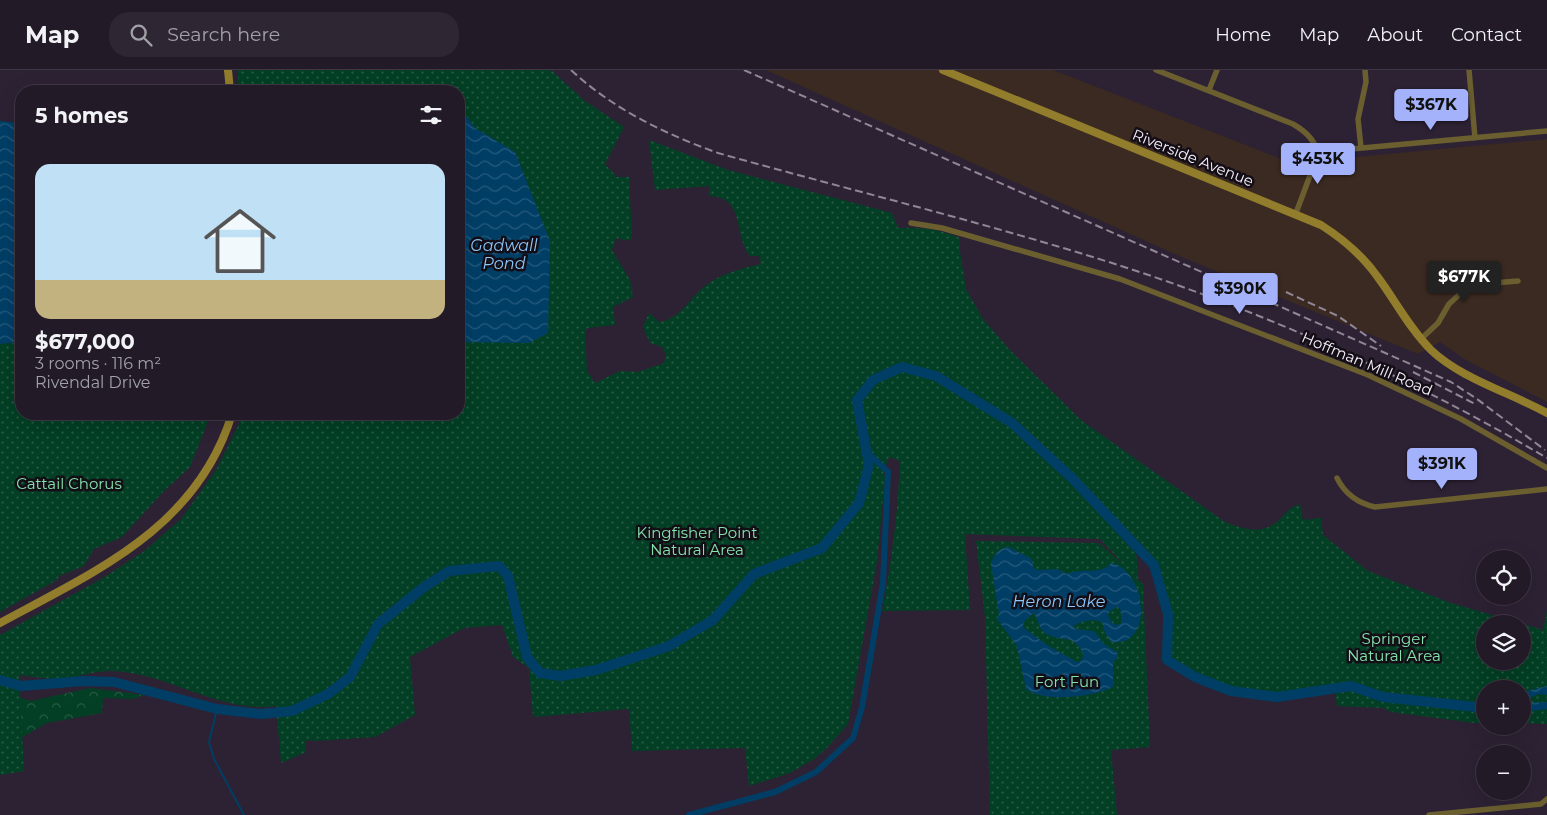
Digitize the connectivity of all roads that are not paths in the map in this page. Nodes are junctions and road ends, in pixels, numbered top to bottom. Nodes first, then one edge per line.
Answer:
1 (228, 70) edge
2 (942, 70) edge
3 (1156, 70) edge
4 (1217, 70) edge
5 (1365, 70) edge
6 (1469, 70) edge
7 (229, 85) edge
8 (1209, 90) junction
9 (1547, 131) edge
10 (1475, 138) junction
11 (1361, 148) junction
12 (1318, 152) junction
13 (1296, 214) junction
14 (910, 223) dead end
15 (1518, 281) dead end
16 (1421, 338) junction
17 (1547, 413) edge
18 (229, 420) edge
19 (1547, 468) edge
20 (1337, 478) dead end
21 (1547, 489) edge
22 (0, 623) edge
23 (1547, 799) edge
24 (1428, 815) edge

1 - 7 main road
2 - 13 main road, Riverside Avenue
3 - 8 street
4 - 8 street
5 - 11 street
6 - 10 street
8 - 12 street
9 - 10 street
10 - 11 street
11 - 12 street
12 - 13 street
13 - 16 main road, Riverside Avenue
14 - 19 street, Hoffman Mill Road
15 - 16 street
16 - 17 main road, Riverside Avenue
18 - 22 main road
20 - 21 street
23 - 24 street

